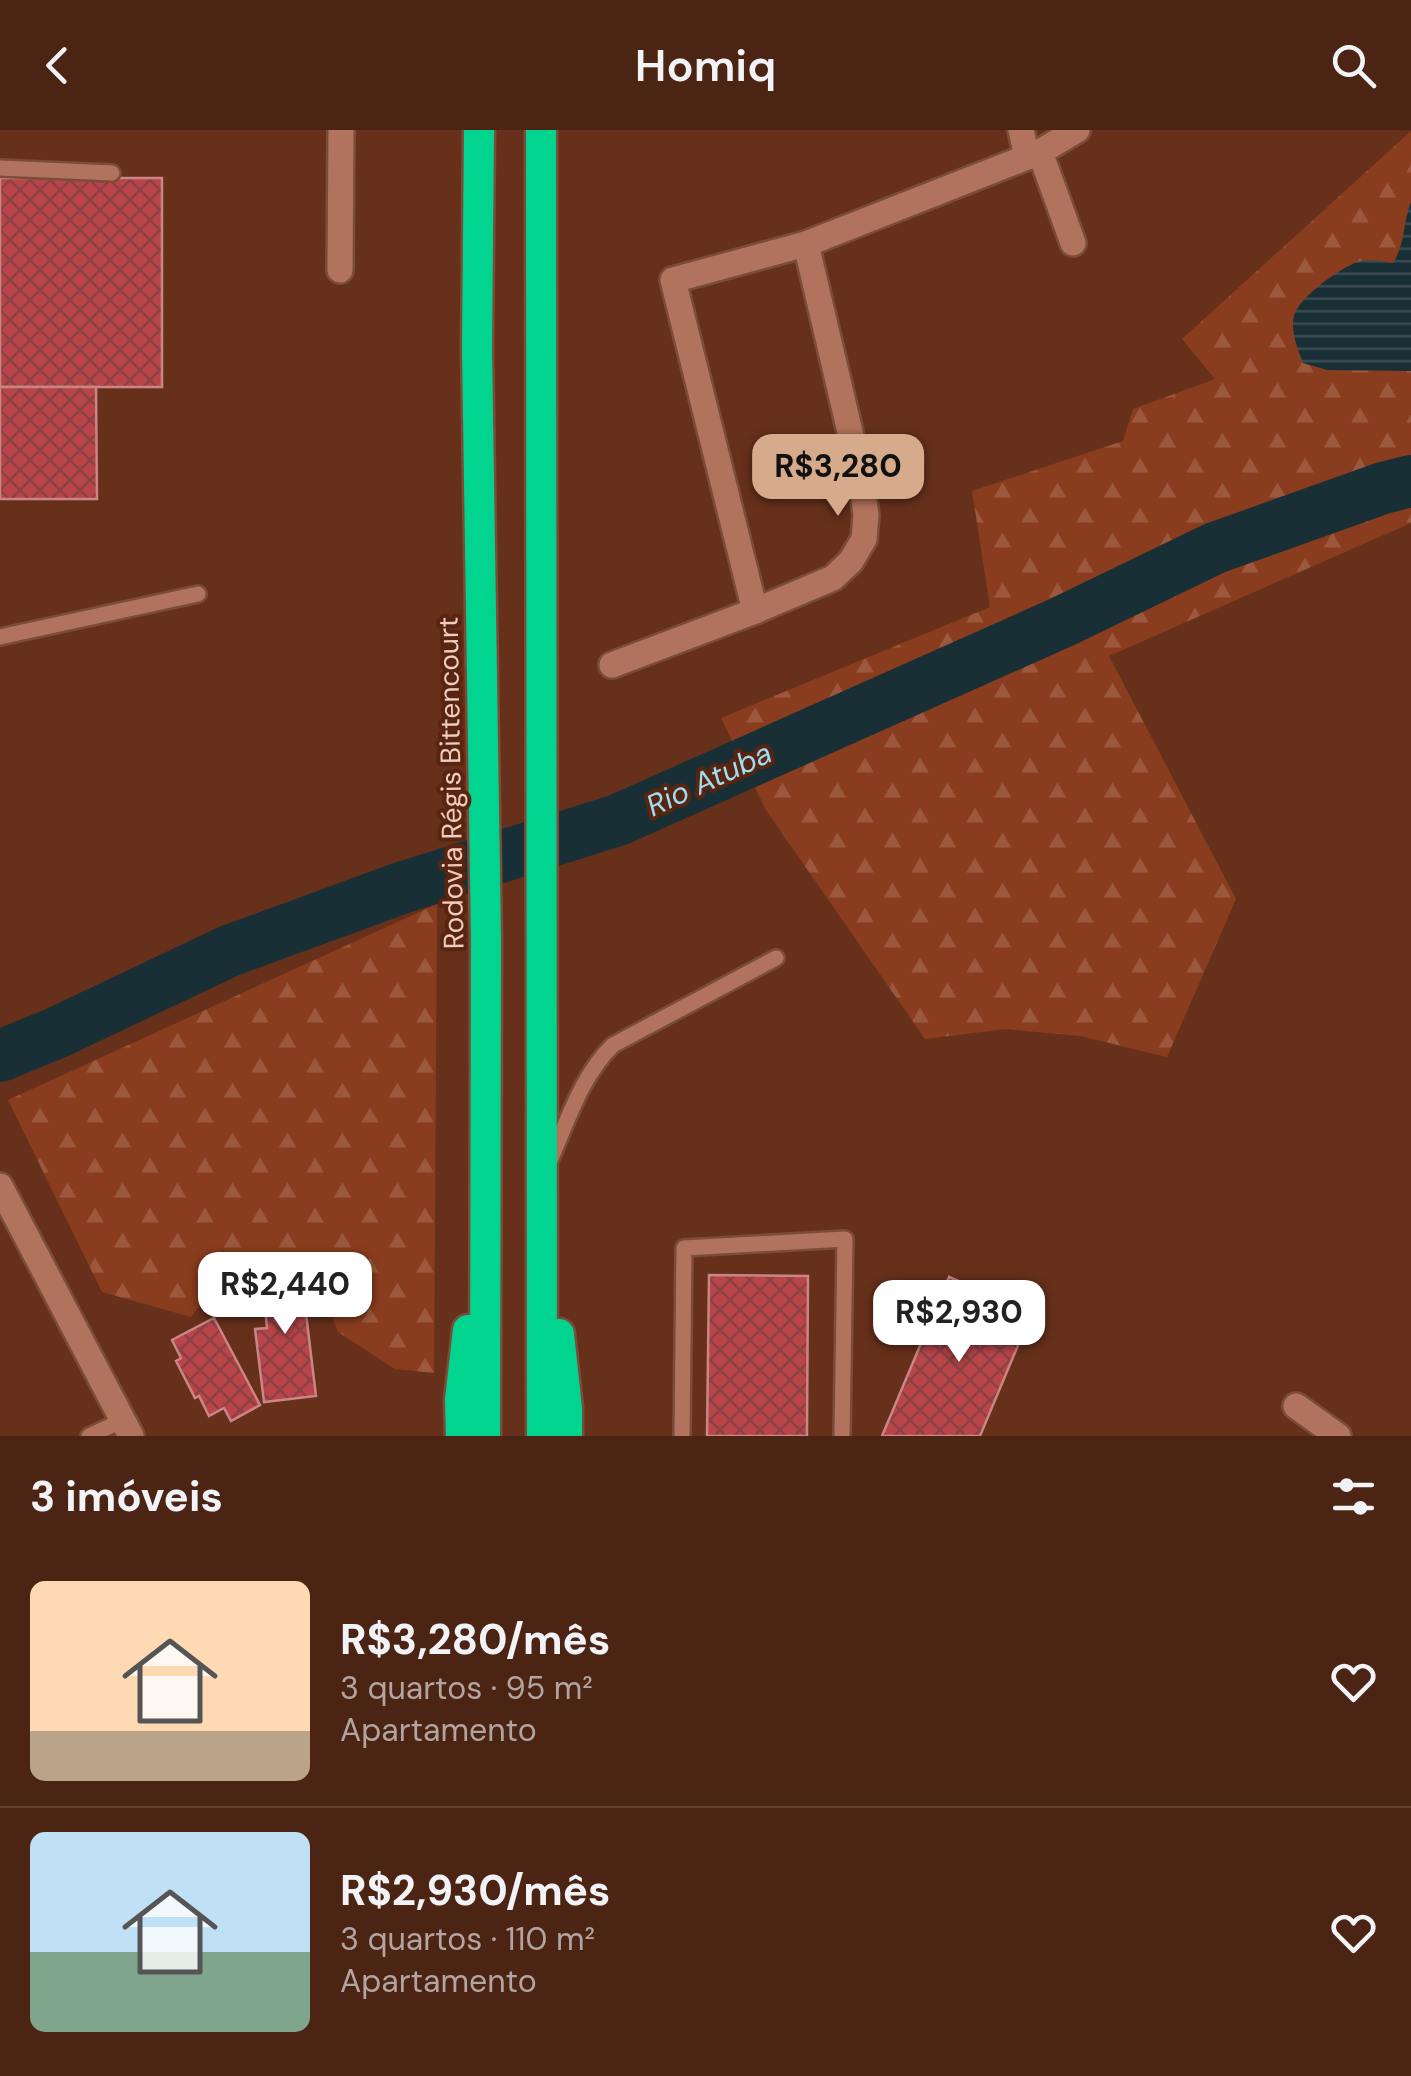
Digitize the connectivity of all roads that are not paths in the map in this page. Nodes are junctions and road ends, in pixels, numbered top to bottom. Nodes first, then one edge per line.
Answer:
1 (341, 130) edge
2 (478, 130) edge
3 (541, 130) edge
4 (1021, 130) edge
5 (1077, 130) edge
6 (1033, 155) junction
7 (0, 168) edge
8 (112, 173) dead end
9 (1073, 243) dead end
10 (806, 244) junction
11 (340, 270) dead end
12 (198, 594) dead end
13 (755, 610) junction
14 (0, 637) edge
15 (612, 665) dead end
16 (776, 958) dead end
17 (485, 1178) junction
18 (542, 1181) junction
19 (0, 1186) edge
20 (1296, 1406) dead end
21 (127, 1428) edge
22 (88, 1436) edge
23 (460, 1436) edge
24 (485, 1436) edge
25 (542, 1436) edge
26 (567, 1436) edge
27 (682, 1436) edge
28 (842, 1436) edge
29 (1338, 1436) edge

1 - 11 street
2 - 17 highway, Rodovia Régis Bittencourt
3 - 18 highway
4 - 6 street
5 - 6 street
6 - 9 street
6 - 10 street
7 - 8 lane
10 - 13 street
10 - 13 street
12 - 14 lane
13 - 15 street
16 - 18 lane
17 - 23 highway
17 - 24 highway, Rodovia Régis Bittencourt
18 - 25 highway
18 - 26 highway
19 - 21 street
20 - 29 street
21 - 22 lane
27 - 28 lane

